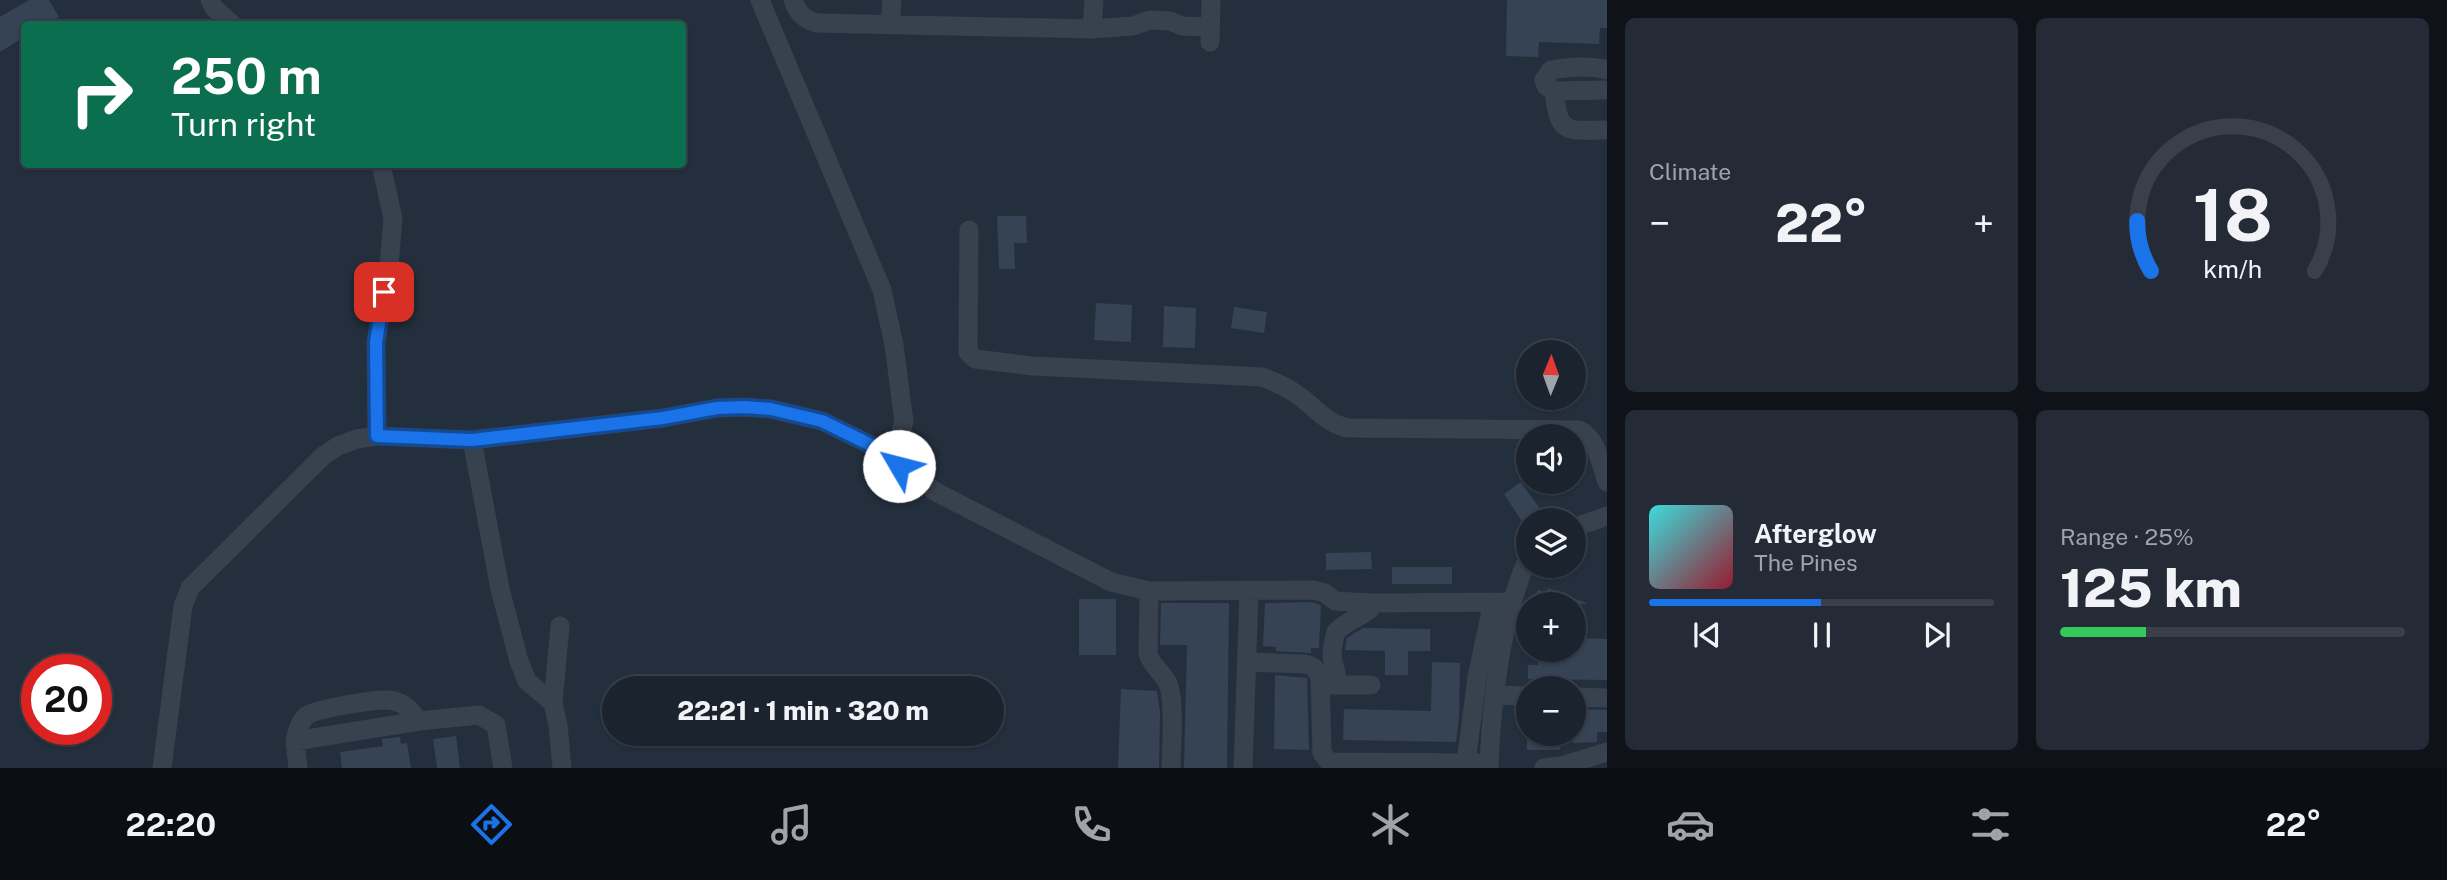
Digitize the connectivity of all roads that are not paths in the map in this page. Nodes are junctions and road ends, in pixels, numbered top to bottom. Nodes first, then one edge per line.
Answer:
1 (210, 0) edge
2 (760, 0) edge
3 (793, 0) edge
4 (891, 0) edge
5 (1094, 0) edge
6 (1211, 0) edge
7 (229, 21) edge
8 (890, 25) junction
9 (1093, 29) junction
10 (1607, 70) edge
11 (1607, 90) edge
12 (1554, 91) junction
13 (1607, 130) edge
14 (382, 168) edge
15 (969, 230) dead end
16 (900, 435) junction
17 (377, 436) junction
18 (472, 440) junction
19 (875, 447) junction
20 (899, 466) junction
21 (1607, 482) edge
22 (1607, 516) edge
23 (1586, 523) edge
24 (1521, 578) edge
25 (1149, 591) junction
26 (1249, 592) junction
27 (1371, 603) junction
28 (1510, 607) edge
29 (560, 626) dead end
30 (1248, 662) junction
31 (1325, 685) junction
32 (1371, 685) dead end
33 (1495, 695) junction
34 (1516, 696) edge
35 (1586, 697) edge
36 (1607, 698) edge
37 (553, 703) junction
38 (419, 721) junction
39 (295, 741) junction
40 (1607, 752) edge
41 (1466, 764) junction
42 (1489, 766) edge
43 (162, 768) edge
44 (299, 768) edge
45 (503, 768) edge
46 (562, 768) edge
47 (1171, 768) edge
48 (1243, 768) edge
49 (1544, 768) edge

1 - 7 street
2 - 16 street
3 - 8 street
4 - 8 street
5 - 9 street
6 - 9 street
8 - 9 street
10 - 12 street
11 - 12 street
12 - 13 street
14 - 17 street
15 - 21 street
16 - 19 street
16 - 20 street
17 - 18 street
17 - 43 street
18 - 19 street
18 - 37 street
19 - 20 street
20 - 25 street
22 - 23 street
24 - 28 street
25 - 26 street
25 - 47 street
26 - 27 street
26 - 30 street
27 - 28 street
27 - 31 street
28 - 33 street
28 - 41 street
29 - 37 street
30 - 31 street
30 - 48 street
31 - 32 street
31 - 41 street
33 - 34 street
33 - 42 street
35 - 36 street
37 - 46 street
38 - 39 street
38 - 39 street
38 - 45 street
39 - 44 street
40 - 49 street
41 - 42 street

